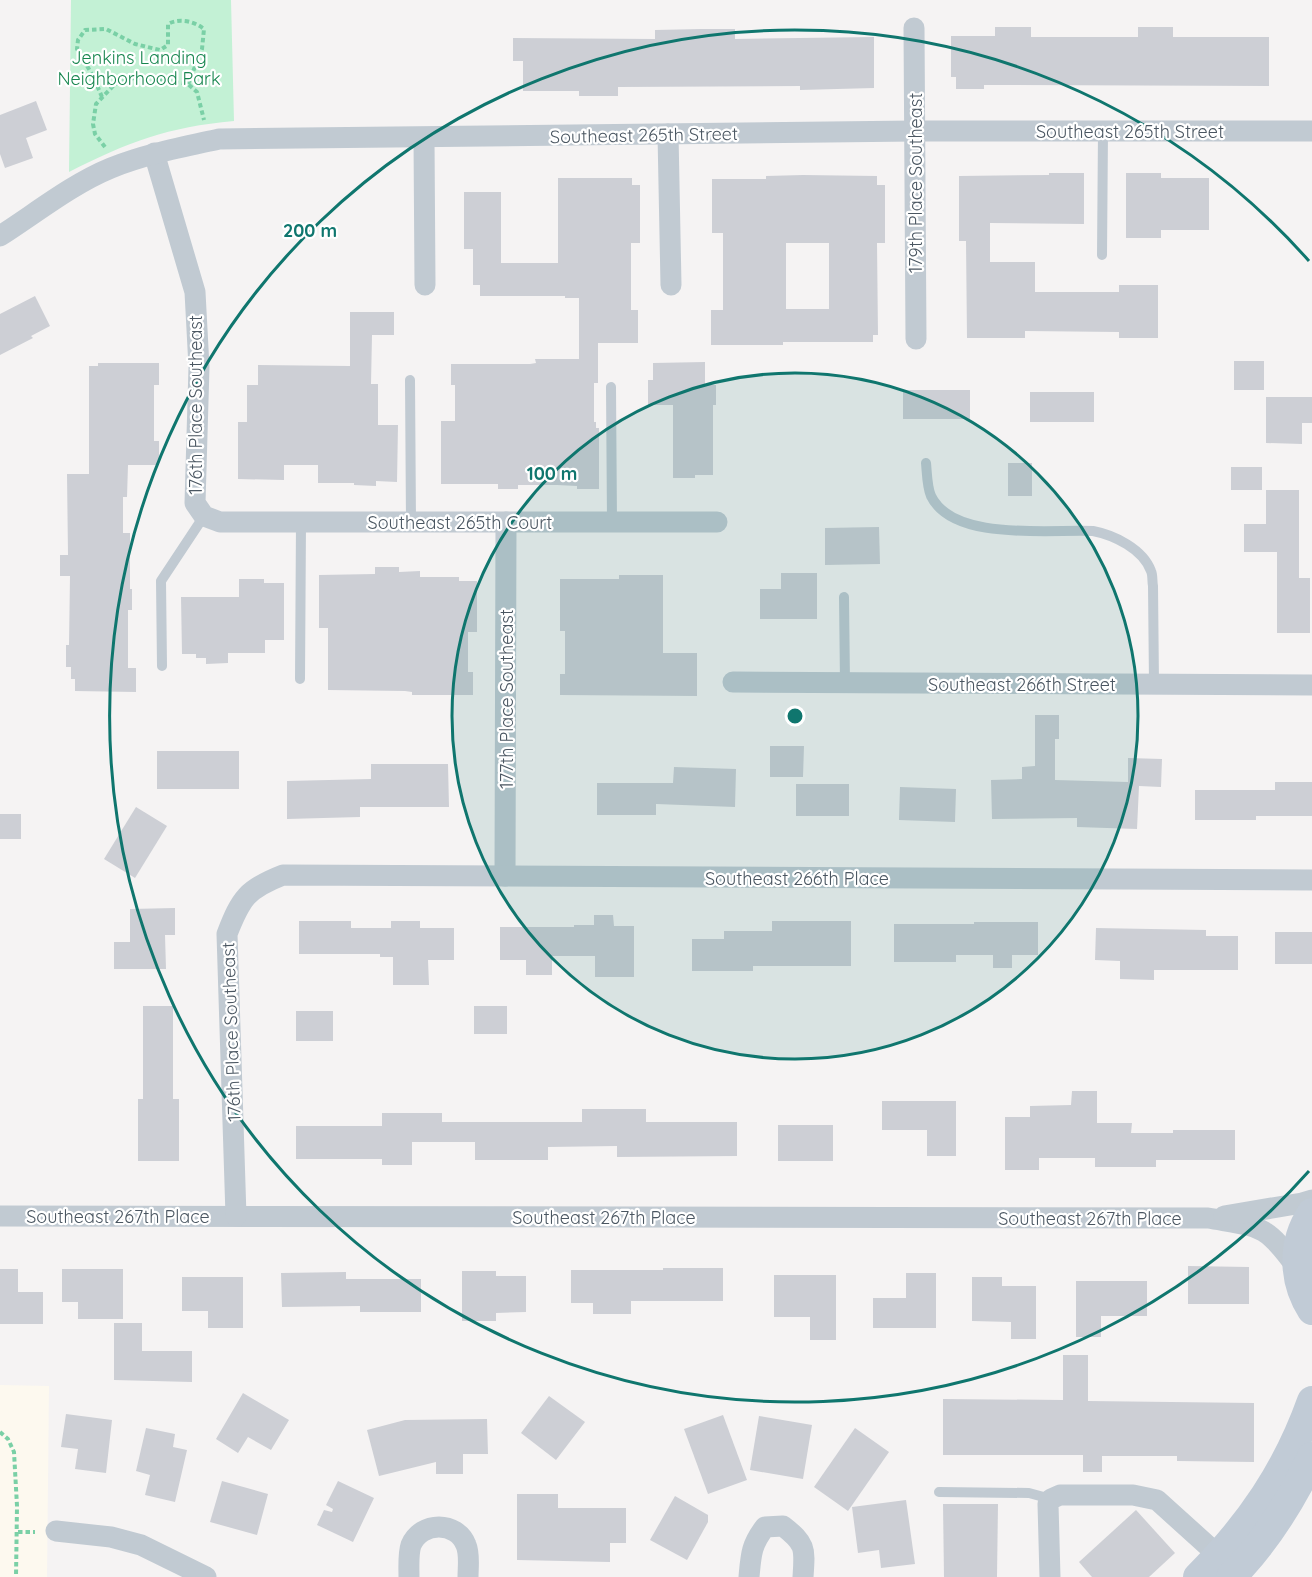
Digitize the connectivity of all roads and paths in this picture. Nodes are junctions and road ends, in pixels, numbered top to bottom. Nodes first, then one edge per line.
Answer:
1 (914, 28) dead end
2 (188, 84) junction
3 (102, 97) junction
4 (915, 131) junction
5 (1103, 131) junction
6 (1312, 131) edge
7 (668, 134) junction
8 (424, 138) junction
9 (209, 141) junction
10 (154, 153) junction
11 (118, 166) junction
12 (0, 236) edge
13 (1102, 255) dead end
14 (425, 285) dead end
15 (671, 285) dead end
16 (916, 339) dead end
17 (410, 380) dead end
18 (611, 387) dead end
19 (926, 463) dead end
20 (204, 516) junction
21 (301, 522) junction
22 (411, 522) junction
23 (506, 522) junction
24 (612, 522) junction
25 (717, 522) dead end
26 (844, 597) dead end
27 (162, 666) dead end
28 (300, 679) dead end
29 (732, 682) dead end
30 (845, 683) junction
31 (1154, 684) junction
32 (1312, 684) edge
33 (283, 874) joint
34 (505, 876) junction
35 (1312, 880) edge
36 (1312, 1200) edge
37 (1312, 1213) edge
38 (0, 1216) edge
39 (236, 1216) junction
40 (1208, 1218) junction
41 (1297, 1268) junction
42 (1312, 1310) edge
43 (1312, 1401) edge
44 (0, 1432) edge
45 (1312, 1457) edge
46 (939, 1492) dead end
47 (1051, 1498) junction
48 (56, 1531) dead end
49 (1225, 1567) edge
50 (16, 1577) edge
51 (206, 1577) edge
52 (409, 1577) edge
53 (468, 1577) edge
54 (749, 1577) edge
55 (803, 1577) edge
56 (1050, 1577) edge
57 (1198, 1577) edge

1 - 4 street, 179th Place Southeast
2 - 3 path
2 - 3 path
2 - 9 path
3 - 11 path
4 - 5 street, Southeast 265th Street
4 - 7 street, Southeast 265th Street
4 - 16 street, 179th Place Southeast
5 - 6 street, Southeast 265th Street
5 - 13 lane
7 - 8 street, Southeast 265th Street
7 - 15 street
8 - 9 street, Southeast 265th Street
8 - 14 street
9 - 10 street, Southeast 265th Street
10 - 11 street, Southeast 265th Street
10 - 20 street, 176th Place Southeast
11 - 12 street, Southeast 265th Street
17 - 22 lane
18 - 24 lane
19 - 31 lane
20 - 21 street, Southeast 265th Court
20 - 27 lane
21 - 22 street, Southeast 265th Court
21 - 28 lane
22 - 23 street, Southeast 265th Court
23 - 24 street, Southeast 265th Court
23 - 34 street, 177th Place Southeast
24 - 25 street, Southeast 265th Court
26 - 30 lane
29 - 30 street, Southeast 266th Street
30 - 31 street, Southeast 266th Street
31 - 32 street, Southeast 266th Street
33 - 34 street, Southeast 266th Place
33 - 39 street, 176th Place Southeast
34 - 35 street, Southeast 266th Place
36 - 40 street, Southeast 267th Place
37 - 41 street
38 - 39 street, Southeast 267th Place
39 - 40 street, Southeast 267th Place
40 - 41 street, Southeast 267th Place
41 - 42 street
43 - 49 street
44 - 50 path
45 - 49 street
46 - 47 lane
47 - 49 street
47 - 56 street
48 - 51 street
49 - 57 street
52 - 53 street
54 - 55 street

